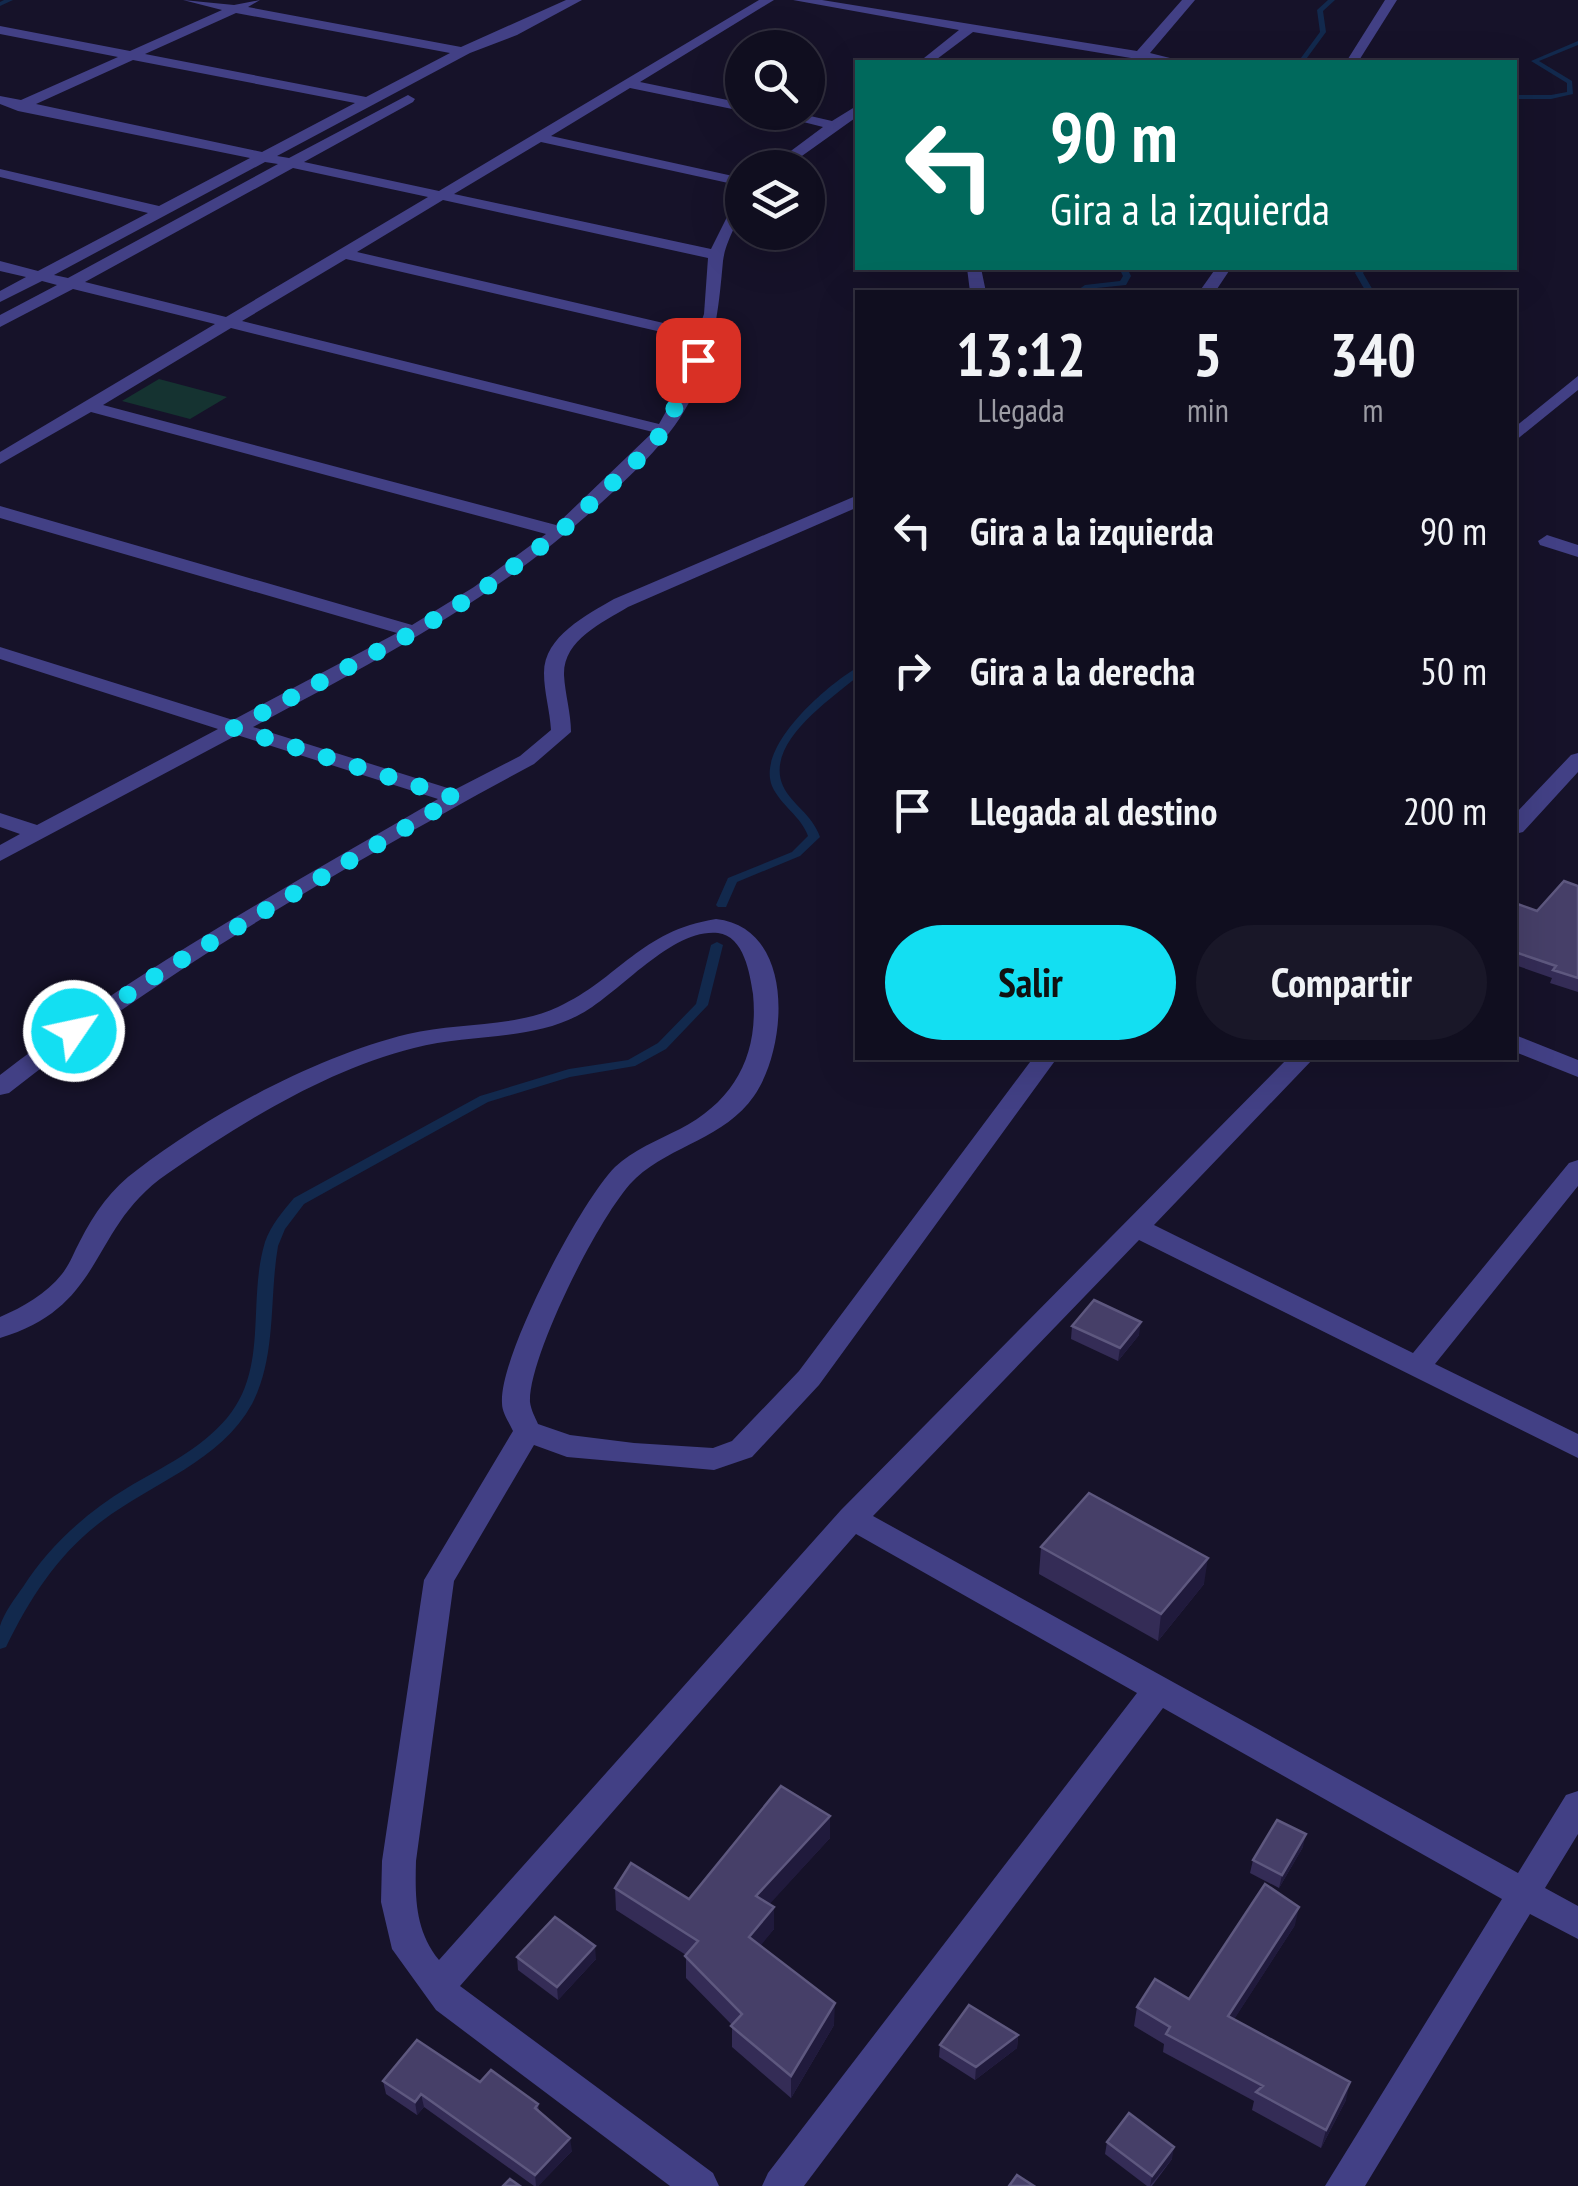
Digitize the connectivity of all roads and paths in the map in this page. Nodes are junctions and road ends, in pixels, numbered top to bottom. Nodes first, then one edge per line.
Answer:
1 (189, 0) edge
2 (254, 0) edge
3 (576, 0) edge
4 (768, 0) edge
5 (799, 0) edge
6 (1392, 0) edge
7 (1184, 1) edge
8 (235, 9) junction
9 (970, 28) junction
10 (0, 30) edge
11 (512, 32) junction
12 (462, 51) junction
13 (133, 56) junction
14 (1138, 59) edge
15 (928, 60) edge
16 (1353, 60) edge
17 (629, 84) junction
18 (0, 100) edge
19 (366, 101) junction
20 (725, 104) edge
21 (22, 105) junction
22 (855, 111) edge
23 (0, 115) edge
24 (825, 123) edge
25 (833, 125) junction
26 (538, 136) junction
27 (800, 150) edge
28 (263, 158) junction
29 (290, 164) junction
30 (0, 173) edge
31 (725, 178) edge
32 (437, 196) junction
33 (160, 211) junction
34 (725, 236) edge
35 (340, 252) junction
36 (716, 255) junction
37 (0, 266) edge
38 (40, 276) junction
39 (71, 283) junction
40 (0, 298) edge
41 (228, 321) junction
42 (0, 322) edge
43 (706, 338) junction
44 (1578, 380) edge
45 (1569, 400) edge
46 (88, 406) junction
47 (664, 430) junction
48 (1517, 435) edge
49 (0, 458) edge
50 (855, 501) edge
51 (0, 512) edge
52 (560, 532) junction
53 (1546, 541) dead end
54 (1578, 551) edge
55 (414, 632) junction
56 (0, 653) edge
57 (234, 728) junction
58 (1578, 758) edge
59 (456, 798) junction
60 (0, 820) edge
61 (1517, 825) edge
62 (38, 833) junction
63 (0, 854) edge
64 (1517, 1043) edge
65 (1045, 1060) edge
66 (1300, 1060) edge
67 (1578, 1069) edge
68 (0, 1087) edge
69 (1578, 1169) edge
70 (1137, 1228) junction
71 (0, 1328) edge
72 (1418, 1368) junction
73 (528, 1431) junction
74 (1578, 1447) edge
75 (852, 1518) junction
76 (1159, 1690) junction
77 (1578, 1806) edge
78 (1524, 1894) junction
79 (1578, 1924) edge
80 (438, 1986) junction
81 (700, 2186) edge
82 (781, 2186) edge
83 (1344, 2186) edge

1 - 8 street
2 - 8 street
3 - 11 street
4 - 17 street
5 - 9 street
6 - 16 street
7 - 14 street
8 - 12 street
8 - 13 street
9 - 14 street
9 - 15 street
10 - 13 street
11 - 12 street
11 - 29 street
12 - 19 street
13 - 19 street
13 - 21 street
17 - 20 street
17 - 26 street
18 - 21 street
19 - 28 street
21 - 23 street
21 - 28 street
22 - 25 street
24 - 25 street
25 - 27 street
26 - 31 street
26 - 32 street
28 - 29 street
28 - 33 street
29 - 32 street
29 - 39 street
30 - 33 street
32 - 35 street
32 - 36 street
33 - 38 street
34 - 36 street
35 - 41 street
35 - 43 street
36 - 43 street
37 - 38 street
38 - 39 street
38 - 40 street
39 - 41 street
39 - 42 street
41 - 46 street
41 - 47 street
43 - 47 street
44 - 45 street
45 - 48 street
46 - 49 street
46 - 52 street
47 - 52 street
50 - 59 street
51 - 55 street
52 - 55 street
53 - 54 street
55 - 57 street
56 - 57 street
57 - 59 street
57 - 62 street
58 - 61 street
59 - 68 street
60 - 62 street
62 - 63 street
64 - 67 street
65 - 73 street
66 - 70 street
69 - 72 street
70 - 72 street
70 - 75 street
71 - 73 street
72 - 74 street
73 - 80 street
75 - 76 street
75 - 80 street
76 - 78 street
76 - 82 street
77 - 78 street
78 - 79 street
78 - 83 street
80 - 81 street

